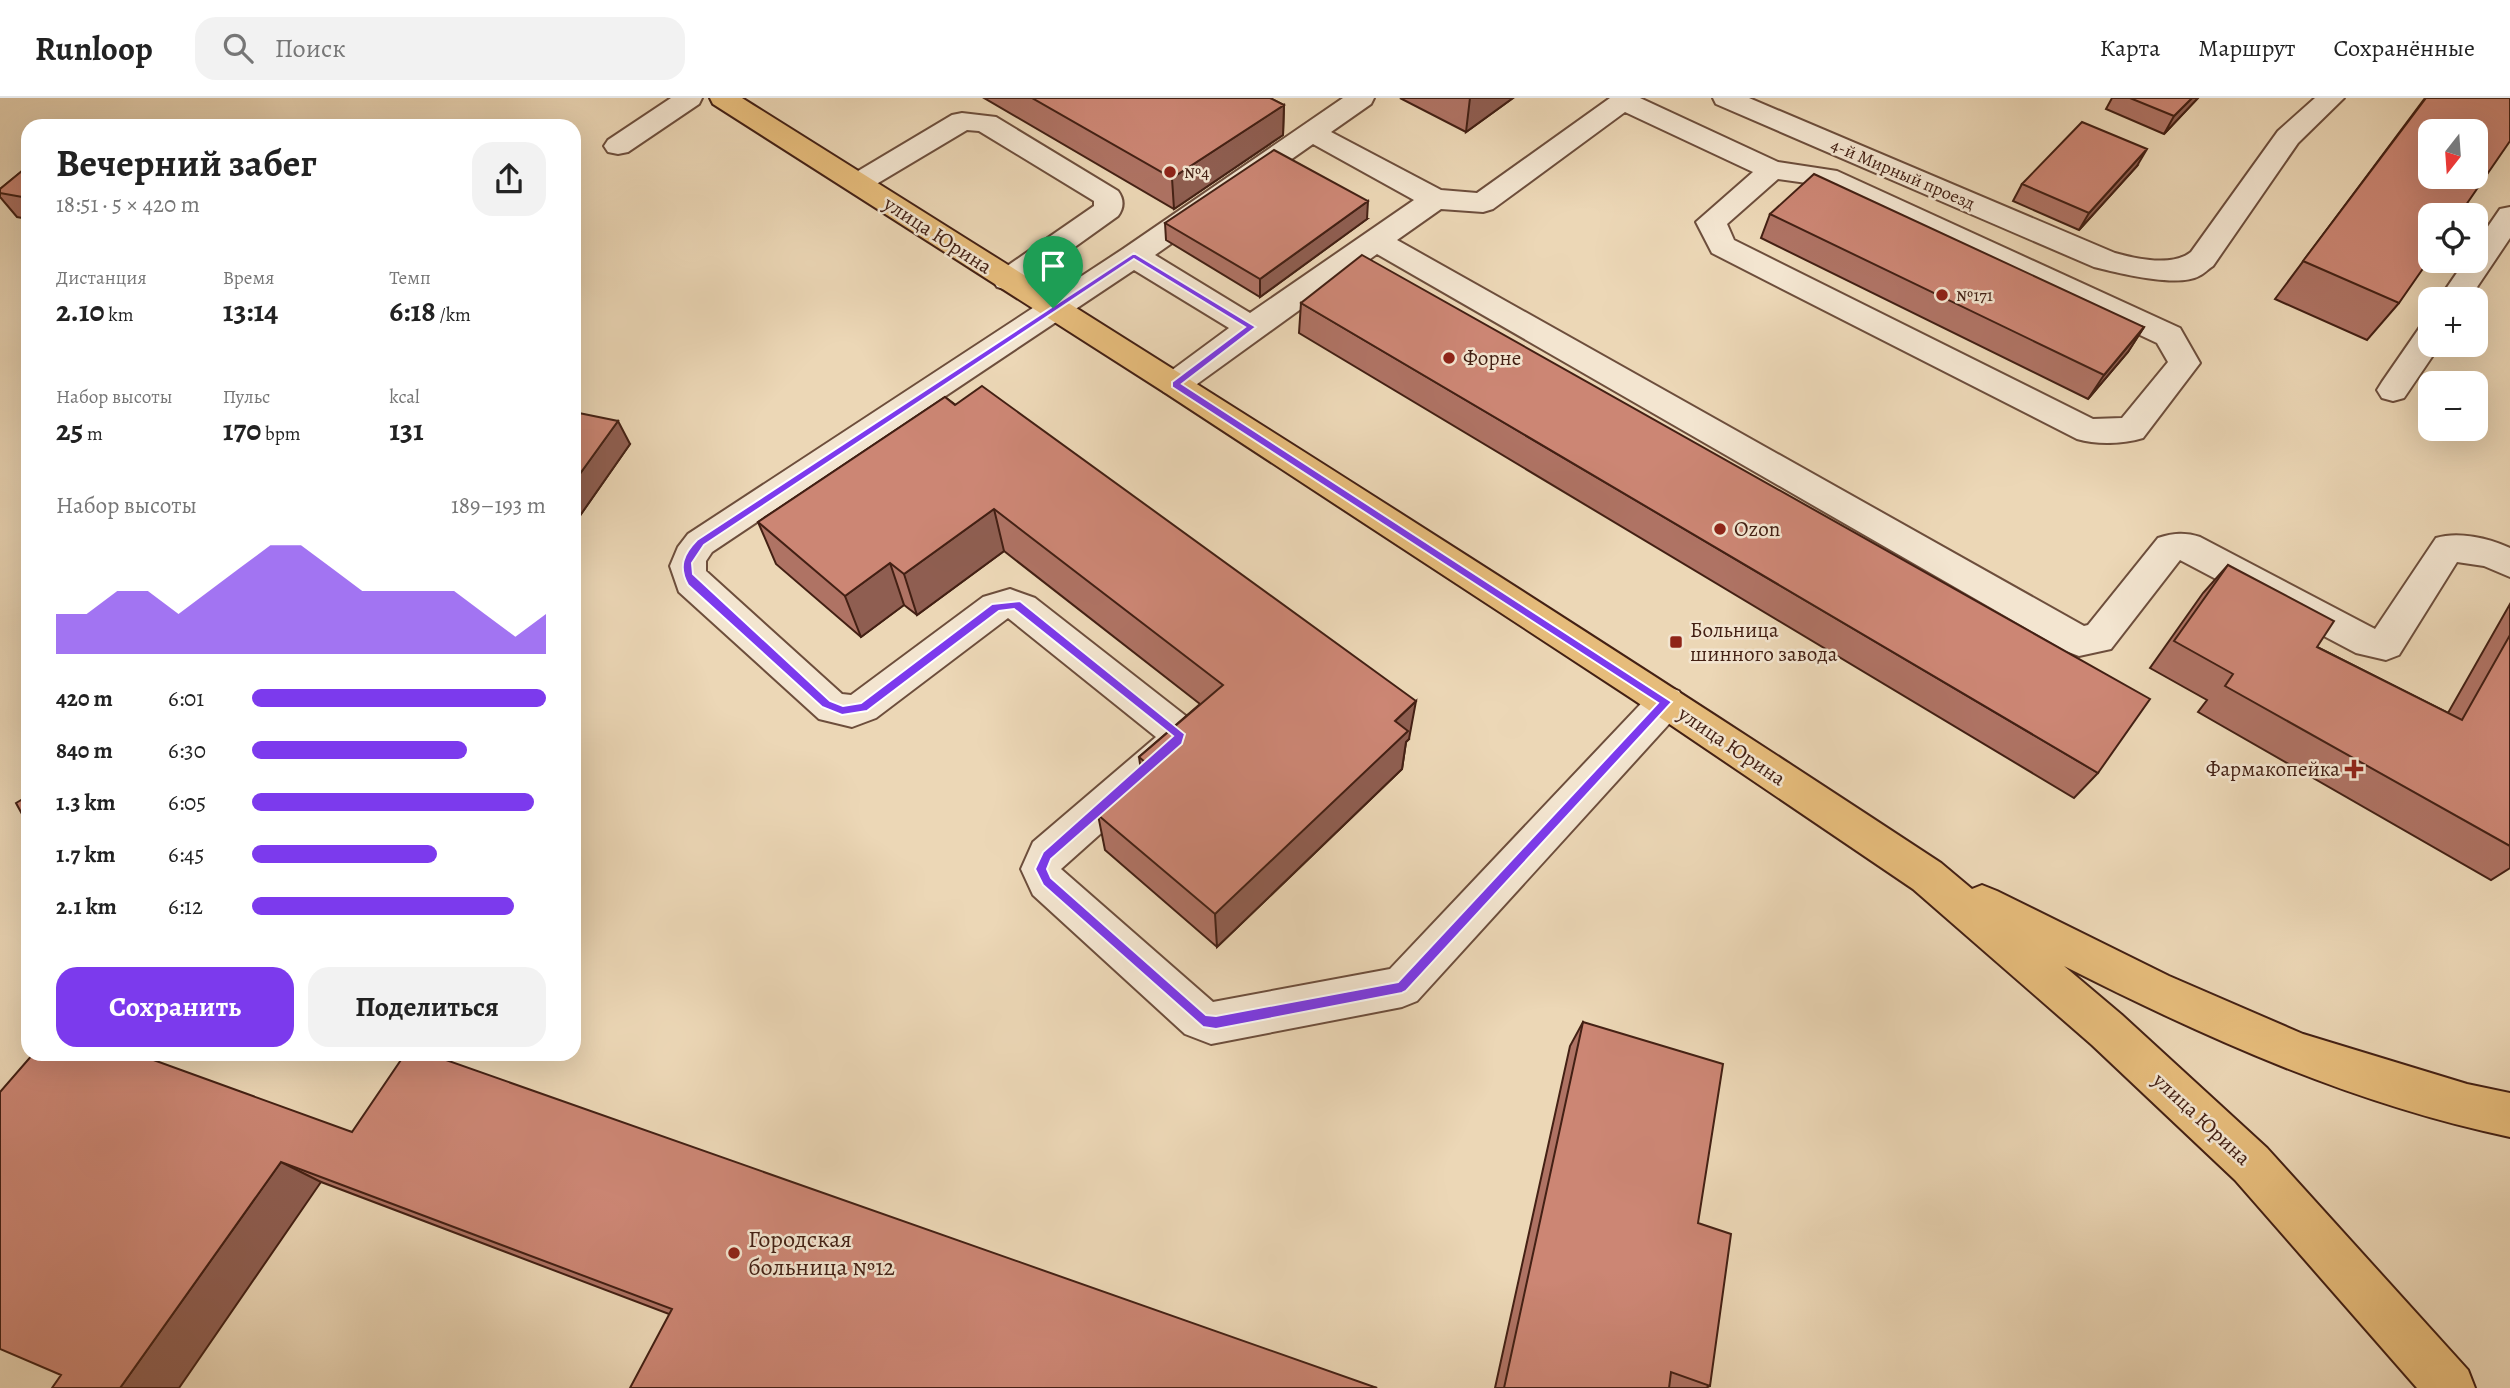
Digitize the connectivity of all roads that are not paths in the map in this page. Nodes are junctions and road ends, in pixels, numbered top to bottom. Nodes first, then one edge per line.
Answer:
1 (689, 98) edge
2 (723, 98) edge
3 (1362, 98) edge
4 (1726, 98) edge
5 (2331, 98) edge
6 (1626, 99) edge
7 (1312, 133) junction
8 (618, 146) dead end
9 (1772, 170) junction
10 (858, 183) junction
11 (1435, 199) junction
12 (2510, 216) edge
13 (1377, 241) junction
14 (1134, 256) junction
15 (1008, 280) junction
16 (2462, 287) edge
17 (1053, 308) junction
18 (1251, 327) junction
19 (2418, 353) edge
20 (1175, 384) junction
21 (2393, 390) dead end
22 (2510, 564) edge
23 (1666, 702) junction
24 (1927, 876) junction
25 (2510, 1115) edge
26 (2451, 1388) edge

1 - 8 street
2 - 10 main road, улица Юрина
3 - 7 street
4 - 5 street, 4-й Мирный проезд
6 - 9 street
6 - 11 street
7 - 11 street
7 - 14 street
9 - 9 street
10 - 15 main road, улица Юрина
10 - 15 street
11 - 13 street
12 - 16 street
13 - 18 street
13 - 22 street
14 - 17 street
14 - 18 street
15 - 17 main road, улица Юрина
17 - 20 main road, улица Юрина
17 - 23 street
18 - 20 street
19 - 21 street
20 - 23 main road, улица Юрина
23 - 24 main road, улица Юрина
24 - 25 main road, улица Юрина
24 - 26 main road, улица Юрина

